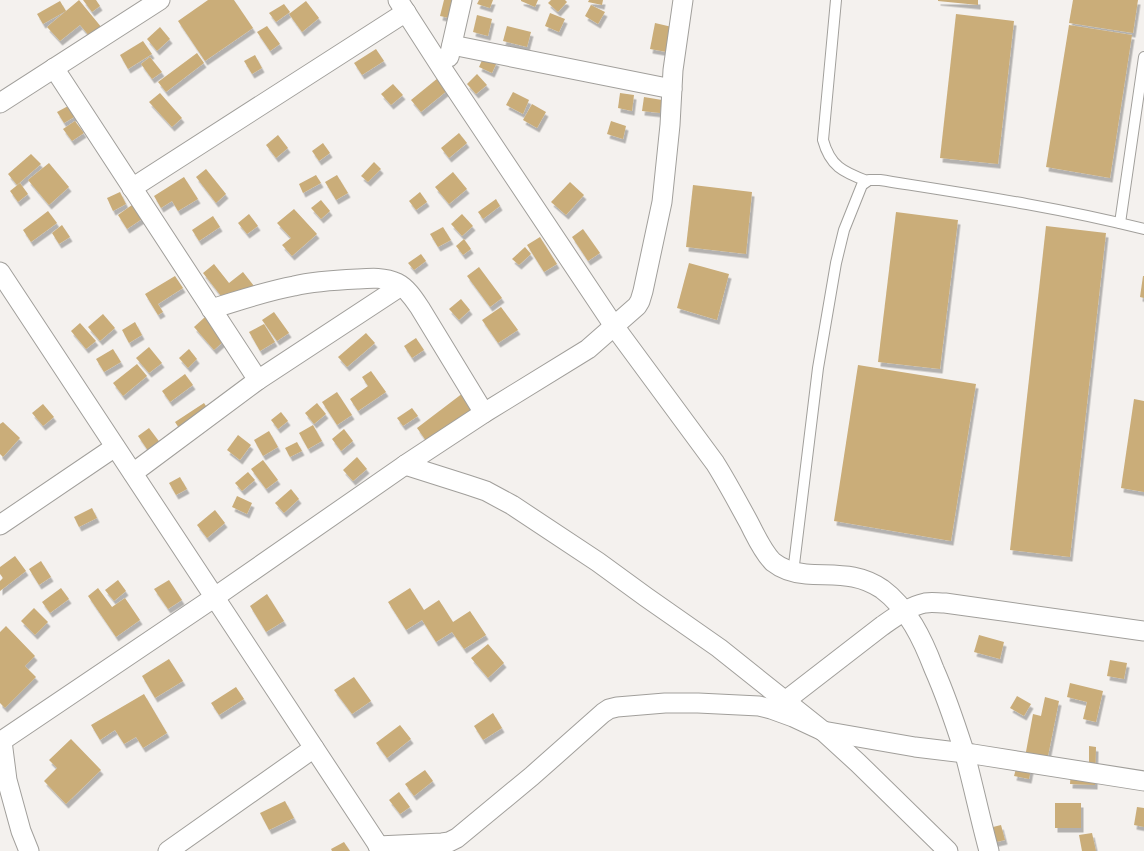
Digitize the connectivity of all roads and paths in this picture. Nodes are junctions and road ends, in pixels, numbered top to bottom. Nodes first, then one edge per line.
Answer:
1 (160, 0) edge
2 (462, 0) edge
3 (683, 0) edge
4 (836, 0) edge
5 (402, 6) edge
6 (452, 45) junction
7 (1144, 57) edge
8 (54, 68) junction
9 (445, 73) junction
10 (672, 89) junction
11 (0, 103) edge
12 (867, 181) junction
13 (132, 188) junction
14 (1120, 223) junction
15 (1144, 229) edge
16 (0, 272) edge
17 (401, 286) junction
18 (211, 309) junction
19 (614, 326) junction
20 (258, 380) junction
21 (484, 413) junction
22 (115, 448) junction
23 (405, 465) junction
24 (133, 473) junction
25 (0, 525) edge
26 (793, 573) junction
27 (215, 597) junction
28 (905, 612) junction
29 (1144, 631) edge
30 (785, 700) junction
31 (823, 731) junction
32 (1, 742) edge
33 (314, 748) junction
34 (964, 753) junction
35 (1144, 781) edge
36 (380, 848) edge
37 (29, 851) edge
38 (168, 851) edge
39 (948, 851) edge
40 (989, 851) edge

1 - 8 street
2 - 6 street
3 - 10 street
4 - 12 lane
5 - 9 street
5 - 13 street
6 - 9 street
6 - 10 street
7 - 14 lane
8 - 11 street
8 - 13 street
9 - 19 street
10 - 19 street
12 - 14 lane
12 - 26 lane
13 - 18 street
14 - 15 lane
16 - 22 street
17 - 18 street
17 - 20 street
17 - 21 street
18 - 20 street
19 - 21 street
19 - 26 street
20 - 24 street
21 - 23 street
22 - 24 street
22 - 25 street
23 - 27 street
23 - 30 street
24 - 27 street
26 - 28 street
27 - 32 street
27 - 33 street
28 - 29 street
28 - 30 street
28 - 34 street
30 - 31 street
31 - 34 street
31 - 36 street
31 - 39 street
32 - 37 street
33 - 36 street
33 - 38 street
34 - 35 street
34 - 40 street

